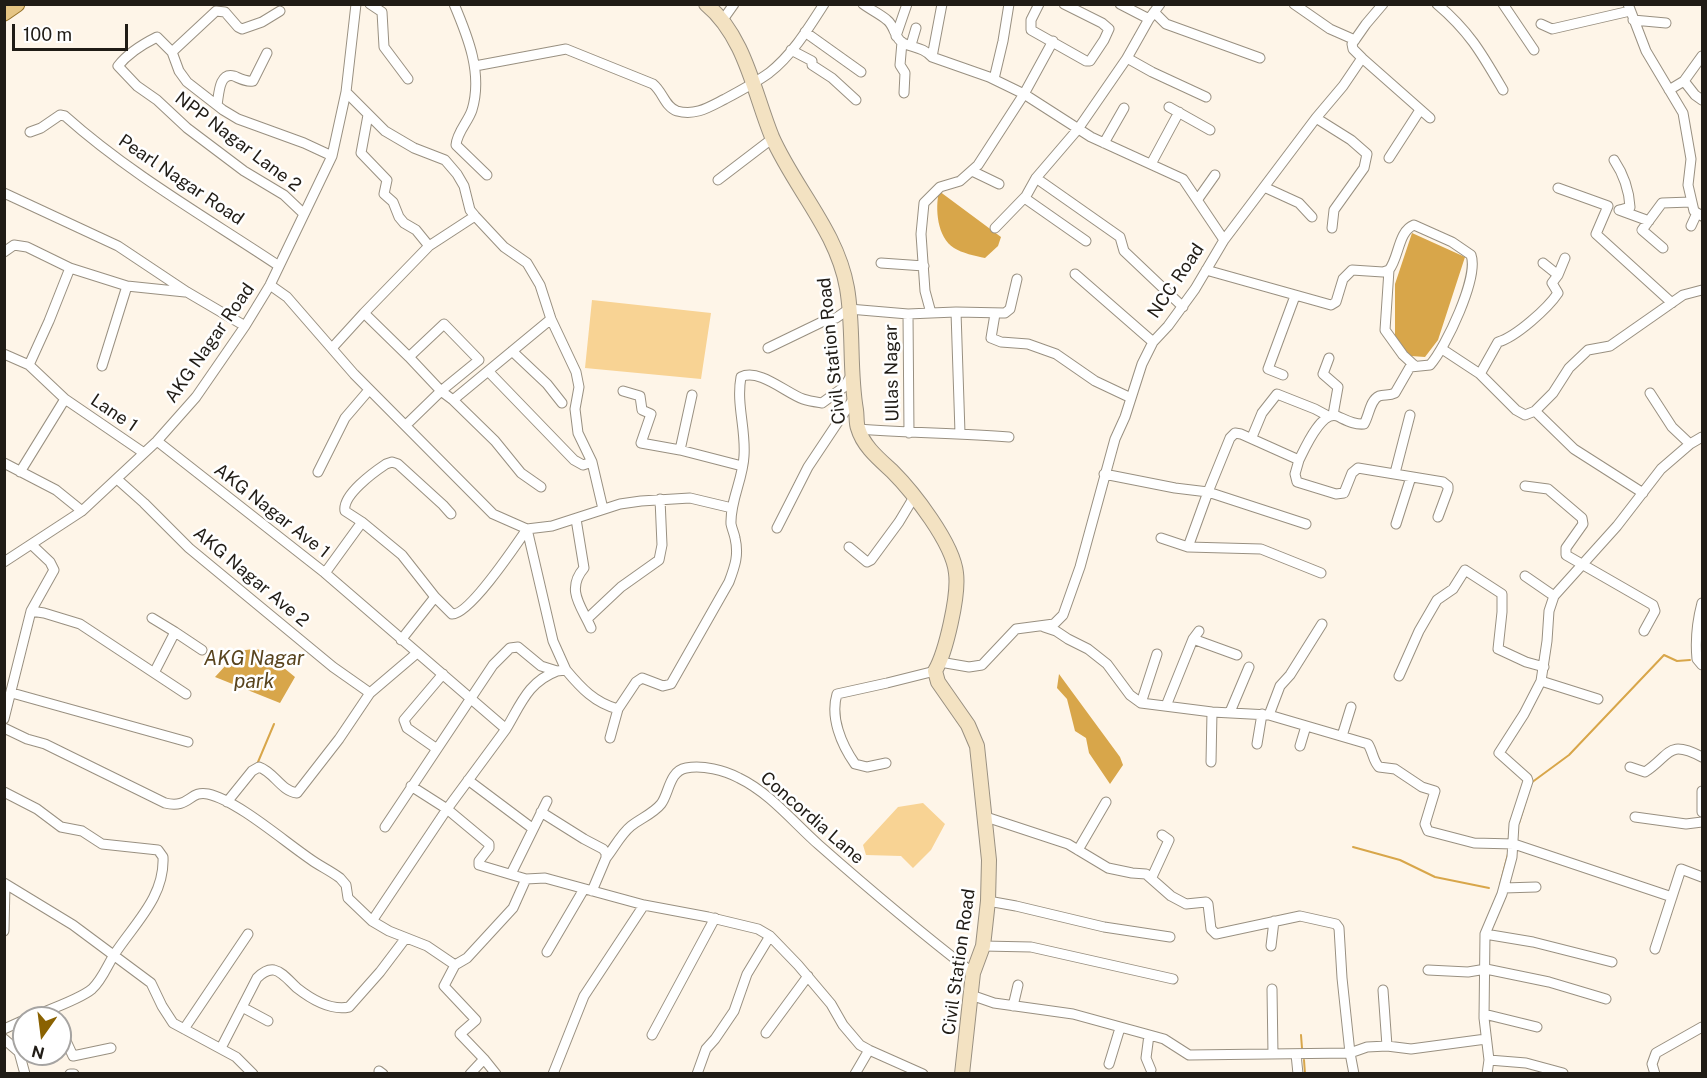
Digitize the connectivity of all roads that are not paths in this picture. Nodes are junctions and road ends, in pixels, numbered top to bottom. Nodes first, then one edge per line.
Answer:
1 (356, 4) edge
2 (370, 4) edge
3 (454, 4) edge
4 (706, 4) edge
5 (734, 4) edge
6 (824, 4) edge
7 (863, 4) edge
8 (907, 4) edge
9 (942, 4) edge
10 (1009, 4) edge
11 (1039, 4) edge
12 (1064, 4) edge
13 (1120, 4) edge
14 (1294, 4) edge
15 (1383, 4) edge
16 (1437, 4) edge
17 (1503, 4) edge
18 (876, 8) edge
19 (280, 12) dead end
20 (1154, 12) edge
21 (1630, 12) edge
22 (722, 21) junction
23 (1666, 22) dead end
24 (1543, 25) dead end
25 (916, 28) dead end
26 (805, 32) junction
27 (1355, 40) junction
28 (903, 41) junction
29 (1053, 41) junction
30 (791, 50) junction
31 (1534, 50) dead end
32 (172, 52) junction
33 (267, 53) dead end
34 (1702, 56) edge
35 (932, 57) junction
36 (1127, 57) junction
37 (1260, 58) dead end
38 (1362, 58) junction
39 (475, 66) junction
40 (861, 72) dead end
41 (408, 79) dead end
42 (994, 79) junction
43 (1684, 81) junction
44 (753, 84) junction
45 (1503, 90) dead end
46 (1669, 90) junction
47 (346, 92) junction
48 (904, 93) dead end
49 (1024, 94) junction
50 (1206, 97) dead end
51 (856, 100) dead end
52 (1702, 100) edge
53 (216, 105) junction
54 (1169, 107) dead end
55 (1124, 108) dead end
56 (1420, 110) junction
57 (1179, 112) junction
58 (368, 115) junction
59 (1316, 118) junction
60 (1430, 118) dead end
61 (1078, 129) junction
62 (1210, 130) dead end
63 (30, 132) dead end
64 (773, 138) junction
65 (1104, 143) junction
66 (332, 156) junction
67 (1389, 158) dead end
68 (1614, 160) dead end
69 (1151, 164) junction
70 (972, 171) junction
71 (487, 175) dead end
72 (1215, 175) dead end
73 (1036, 178) junction
74 (718, 180) dead end
75 (999, 184) dead end
76 (1264, 187) junction
77 (1558, 188) dead end
78 (4, 193) edge
79 (1026, 196) junction
80 (1198, 199) junction
81 (1691, 202) junction
82 (1608, 206) junction
83 (1620, 210) junction
84 (304, 214) junction
85 (1700, 215) edge
86 (475, 216) junction
87 (1312, 217) dead end
88 (1649, 221) junction
89 (1691, 226) dead end
90 (995, 228) dead end
91 (1332, 228) dead end
92 (1224, 240) junction
93 (1086, 241) dead end
94 (429, 246) junction
95 (1663, 248) dead end
96 (4, 252) edge
97 (1565, 258) dead end
98 (881, 263) dead end
99 (1543, 263) dead end
100 (279, 266) junction
101 (924, 266) junction
102 (70, 268) junction
103 (1206, 270) junction
104 (1389, 270) junction
105 (1075, 274) dead end
106 (1558, 274) junction
107 (1017, 279) dead end
108 (270, 285) junction
109 (127, 286) junction
110 (1702, 290) edge
111 (187, 292) junction
112 (1295, 296) junction
113 (1672, 303) junction
114 (1183, 307) junction
115 (849, 309) junction
116 (363, 312) junction
117 (956, 312) junction
118 (932, 313) junction
119 (908, 314) junction
120 (995, 314) junction
121 (551, 318) junction
122 (246, 326) junction
123 (1153, 342) junction
124 (333, 347) junction
125 (768, 348) dead end
126 (1442, 348) junction
127 (512, 351) junction
128 (4, 354) edge
129 (410, 357) junction
130 (1329, 358) dead end
131 (29, 365) junction
132 (102, 366) dead end
133 (1415, 366) junction
134 (488, 371) junction
135 (1480, 374) junction
136 (1283, 375) dead end
137 (851, 376) junction
138 (369, 390) junction
139 (441, 391) junction
140 (623, 391) dead end
141 (1650, 393) dead end
142 (692, 395) dead end
143 (854, 398) junction
144 (1131, 398) junction
145 (65, 399) junction
146 (453, 400) junction
147 (562, 403) dead end
148 (1535, 411) junction
149 (1410, 415) dead end
150 (1330, 416) junction
151 (406, 425) junction
152 (858, 429) junction
153 (909, 433) junction
154 (960, 433) junction
155 (1009, 437) dead end
156 (1252, 437) junction
157 (1702, 437) edge
158 (157, 441) junction
159 (1690, 444) junction
160 (680, 450) junction
161 (144, 453) junction
162 (1299, 460) junction
163 (4, 462) edge
164 (592, 462) junction
165 (742, 466) junction
166 (20, 471) junction
167 (318, 472) dead end
168 (1395, 473) junction
169 (1104, 474) junction
170 (1411, 477) junction
171 (117, 479) junction
172 (1525, 486) dead end
173 (541, 487) dead end
174 (1208, 492) junction
175 (1642, 493) junction
176 (914, 497) junction
177 (660, 499) junction
178 (732, 508) junction
179 (603, 509) junction
180 (82, 510) junction
181 (451, 514) dead end
182 (1438, 517) dead end
183 (576, 519) junction
184 (362, 522) junction
185 (1306, 524) dead end
186 (1396, 524) dead end
187 (777, 528) dead end
188 (527, 529) junction
189 (1161, 538) dead end
190 (32, 546) junction
191 (849, 547) dead end
192 (1188, 547) junction
193 (4, 562) edge
194 (1582, 566) junction
195 (325, 573) junction
196 (1321, 573) dead end
197 (1526, 576) dead end
198 (1554, 596) junction
199 (435, 597) junction
200 (1702, 603) edge
201 (31, 611) junction
202 (152, 618) dead end
203 (1322, 624) dead end
204 (1039, 626) junction
205 (1644, 631) dead end
206 (175, 632) junction
207 (401, 640) junction
208 (202, 650) dead end
209 (417, 653) junction
210 (1157, 654) dead end
211 (1237, 654) dead end
212 (1702, 664) edge
213 (938, 666) junction
214 (1249, 667) dead end
215 (1544, 667) junction
216 (561, 671) junction
217 (155, 672) junction
218 (443, 674) junction
219 (1399, 676) dead end
220 (1541, 681) junction
221 (370, 693) junction
222 (186, 694) dead end
223 (9, 696) edge
224 (472, 699) junction
225 (1598, 699) dead end
226 (1141, 703) junction
227 (1166, 706) junction
228 (1351, 707) dead end
229 (618, 710) junction
230 (1212, 712) junction
231 (1230, 712) junction
232 (1265, 714) junction
233 (4, 719) edge
234 (1306, 726) junction
235 (4, 728) edge
236 (506, 729) junction
237 (1342, 736) junction
238 (609, 738) dead end
239 (188, 742) dead end
240 (1257, 744) dead end
241 (1300, 746) dead end
242 (437, 749) junction
243 (1702, 757) edge
244 (1211, 762) dead end
245 (886, 763) dead end
246 (1629, 767) dead end
247 (468, 780) junction
248 (411, 786) junction
249 (1702, 791) edge
250 (4, 792) edge
251 (547, 801) dead end
252 (227, 802) junction
253 (1106, 802) dead end
254 (447, 809) junction
255 (541, 812) junction
256 (1702, 812) edge
257 (986, 817) junction
258 (1635, 817) dead end
259 (1702, 822) edge
260 (385, 827) dead end
261 (532, 828) junction
262 (1162, 835) dead end
263 (1514, 844) junction
264 (1078, 850) junction
265 (606, 858) junction
266 (512, 874) junction
267 (1152, 877) junction
268 (1702, 877) edge
269 (526, 879) junction
270 (5, 883) edge
271 (1536, 887) dead end
272 (1504, 888) junction
273 (588, 890) junction
274 (1672, 897) junction
275 (988, 901) junction
276 (644, 905) junction
277 (715, 918) junction
278 (372, 921) junction
279 (1274, 921) junction
280 (4, 931) edge
281 (248, 934) dead end
282 (1485, 934) junction
283 (770, 936) junction
284 (1170, 937) dead end
285 (405, 939) junction
286 (983, 946) junction
287 (1270, 946) dead end
288 (1655, 949) dead end
289 (547, 952) dead end
290 (114, 956) junction
291 (1612, 962) dead end
292 (454, 965) junction
293 (1486, 969) junction
294 (1428, 970) dead end
295 (973, 973) junction
296 (808, 976) junction
297 (1173, 979) dead end
298 (1018, 985) dead end
299 (1272, 989) dead end
300 (1383, 990) dead end
301 (971, 995) junction
302 (1606, 999) dead end
303 (55, 1006) edge
304 (1013, 1006) junction
305 (242, 1007) junction
306 (1484, 1014) junction
307 (268, 1021) dead end
308 (1537, 1027) dead end
309 (1702, 1027) edge
310 (1120, 1028) junction
311 (184, 1029) junction
312 (766, 1033) dead end
313 (652, 1035) dead end
314 (1149, 1035) junction
315 (4, 1038) edge
316 (1486, 1039) junction
317 (1387, 1046) junction
318 (111, 1048) dead end
319 (221, 1048) junction
320 (869, 1050) junction
321 (1350, 1053) junction
322 (72, 1054) edge
323 (1273, 1054) junction
324 (1296, 1054) junction
325 (484, 1059) junction
326 (1489, 1060) junction
327 (1110, 1064) dead end
328 (1151, 1070) dead end
329 (1563, 1073) edge
330 (25, 1074) edge
331 (253, 1074) edge
332 (470, 1074) edge
333 (496, 1074) edge
334 (553, 1074) edge
335 (697, 1074) edge
336 (855, 1074) edge
337 (923, 1074) edge
338 (962, 1074) edge
339 (1298, 1074) edge
340 (1354, 1074) edge
341 (1487, 1074) edge
342 (1655, 1074) edge

1 - 47 street, AKG Nagar Road
2 - 41 street
3 - 39 street
4 - 22 main road, Civil Station Road
5 - 22 street
6 - 26 street
7 - 18 street
8 - 28 street
9 - 35 street
10 - 42 street
11 - 29 street
12 - 29 street
13 - 20 street
14 - 27 street
15 - 27 street
16 - 45 street
17 - 31 street
18 - 28 street
19 - 32 street
20 - 36 street
20 - 37 street
21 - 23 street
21 - 24 street
21 - 46 street
22 - 44 main road, Civil Station Road
25 - 28 street
26 - 30 street
26 - 40 street
27 - 38 street
28 - 35 street
28 - 48 street
29 - 49 street
30 - 44 street
30 - 51 street
32 - 53 street
32 - 84 street, NPP Nagar Lane 2
33 - 53 street
34 - 43 street
35 - 42 street
36 - 50 street
36 - 61 street
38 - 56 street
38 - 59 street, NCC Road
39 - 44 street
39 - 71 street
42 - 49 street
43 - 46 street
43 - 52 street
44 - 64 main road, Civil Station Road
46 - 81 street
47 - 58 street
47 - 66 street, AKG Nagar Road
49 - 61 street
49 - 70 street
53 - 66 street
54 - 57 street
55 - 65 street
56 - 60 street
56 - 67 street
57 - 62 street
57 - 69 street
58 - 86 street
58 - 94 street
59 - 76 street, NCC Road
59 - 91 street
61 - 65 street
61 - 73 street
63 - 100 street, Pearl Nagar Road
64 - 74 street
64 - 115 main road, Civil Station Road
65 - 69 street
66 - 84 street, AKG Nagar Road
68 - 83 street
69 - 80 street
70 - 75 street
70 - 101 street
72 - 80 street
73 - 79 street
73 - 114 street
76 - 87 street
76 - 92 street, NCC Road
77 - 82 street
78 - 111 street
79 - 90 street
79 - 93 street
80 - 92 street
81 - 85 street
81 - 88 street
82 - 83 street
82 - 113 street
83 - 88 street
84 - 100 street, AKG Nagar Road
85 - 89 street
86 - 94 street
86 - 121 street
88 - 95 street
92 - 103 street, NCC Road
94 - 116 street
96 - 102 street
97 - 106 street
98 - 101 street
99 - 106 street
100 - 108 street, AKG Nagar Road
101 - 118 street
102 - 109 street
102 - 131 street
103 - 112 street
103 - 114 street, NCC Road
104 - 112 street
104 - 126 street
104 - 133 street
105 - 123 street
106 - 135 street
107 - 120 street
108 - 122 street, AKG Nagar Road
108 - 124 street
109 - 111 street
109 - 132 street
110 - 113 street
111 - 122 street
112 - 136 street
113 - 148 street
114 - 123 street, NCC Road
115 - 119 street
115 - 125 street
115 - 137 main road, Civil Station Road
116 - 124 street
116 - 129 street
117 - 118 street
117 - 120 street
117 - 154 street
118 - 119 street
119 - 153 street, Ullas Nagar
120 - 144 street
121 - 127 street
121 - 164 street
122 - 158 street, AKG Nagar Road
123 - 144 street, NCC Road
124 - 138 street
126 - 133 street
126 - 135 street
127 - 134 street
127 - 147 street
128 - 131 street, Lane 1
129 - 139 street
129 - 139 street
130 - 150 street
131 - 145 street, Lane 1
133 - 150 street
134 - 146 street
134 - 164 street
135 - 148 street
137 - 143 main road, Civil Station Road
137 - 165 street
138 - 151 street
138 - 167 street
139 - 146 street
139 - 151 street
140 - 160 street
141 - 159 street
142 - 160 street
143 - 152 main road, Civil Station Road
143 - 187 street
144 - 169 street, NCC Road
145 - 161 street, Lane 1
145 - 166 street
146 - 173 street
148 - 175 street
149 - 168 street
150 - 156 street
150 - 162 street
151 - 188 street
152 - 153 street, Ullas Nagar
152 - 176 main road, Civil Station Road
153 - 154 street, Ullas Nagar
154 - 155 street, Ullas Nagar
156 - 162 street
156 - 174 street
157 - 159 street
158 - 161 street, AKG Nagar Road
158 - 195 street, AKG Nagar Ave 1
159 - 175 street
160 - 165 street
161 - 171 street, AKG Nagar Road
162 - 168 street
163 - 166 street
164 - 179 street
165 - 178 street
166 - 180 street
168 - 170 street
169 - 174 street
169 - 204 street, NCC Road
170 - 182 street
170 - 186 street
171 - 180 street, AKG Nagar Road
171 - 221 street, AKG Nagar Ave 2
172 - 194 street
174 - 185 street
174 - 192 street
175 - 194 street
176 - 191 street
176 - 213 main road, Civil Station Road
177 - 178 street
177 - 179 street
177 - 183 street
178 - 229 street
179 - 183 street
180 - 190 street, AKG Nagar Road
181 - 184 street
183 - 188 street
184 - 195 street, AKG Nagar Ave 1
184 - 199 street
188 - 199 street
188 - 216 street
189 - 192 street
190 - 193 street, AKG Nagar Road
190 - 201 street
192 - 196 street
194 - 198 street
194 - 205 street
195 - 207 street
197 - 198 street
198 - 215 street
199 - 207 street
200 - 212 street
201 - 217 street
201 - 223 street
202 - 206 street
203 - 232 street
204 - 213 street
204 - 226 street
206 - 208 street
206 - 217 street
207 - 209 street
209 - 218 street
209 - 221 street
210 - 226 street
211 - 227 street
213 - 245 street
213 - 257 main road, Civil Station Road
214 - 231 street
215 - 219 street
215 - 220 street
216 - 224 street
216 - 229 street
216 - 236 street
217 - 222 street
218 - 224 street
218 - 242 street
220 - 225 street
220 - 263 street
221 - 252 street
223 - 233 street
223 - 239 street
224 - 236 street
224 - 242 street
226 - 227 street
227 - 230 street
228 - 237 street
229 - 238 street
230 - 231 street
230 - 244 street
231 - 232 street
232 - 234 street
232 - 240 street
234 - 237 street
234 - 241 street
235 - 252 street
236 - 247 street
237 - 263 street
242 - 248 street
243 - 246 street
247 - 254 street
247 - 261 street
248 - 254 street
248 - 260 street
249 - 256 street
250 - 290 street
251 - 255 street
252 - 278 street
253 - 264 street
254 - 266 street
254 - 278 street
255 - 261 street
255 - 265 street
257 - 264 street
257 - 275 main road, Civil Station Road
258 - 259 street
261 - 266 street
262 - 267 street
263 - 272 street
263 - 274 street
264 - 267 street
265 - 273 street
265 - 295 street, Concordia Lane
266 - 269 street
267 - 279 street
268 - 274 street
269 - 273 street
269 - 292 street
270 - 280 street
270 - 290 street
271 - 272 street
272 - 282 street
273 - 276 street
273 - 289 street
274 - 288 street
275 - 284 street
275 - 286 main road, Civil Station Road
276 - 277 street
276 - 334 street
277 - 283 street
277 - 313 street
278 - 285 street
279 - 287 street
279 - 321 street
281 - 311 street
282 - 291 street
282 - 293 street
283 - 296 street
283 - 335 street
285 - 292 street
285 - 305 street
286 - 295 main road, Civil Station Road
286 - 297 street
290 - 303 street
290 - 311 street
292 - 325 street
293 - 294 street
293 - 302 street
293 - 306 street
295 - 301 main road, Civil Station Road
296 - 312 street
296 - 320 street
298 - 304 street
299 - 323 street
300 - 317 street
301 - 304 street
301 - 338 main road, Civil Station Road
304 - 310 street
305 - 307 street
305 - 319 street
306 - 308 street
306 - 316 street
309 - 342 street
310 - 314 street
310 - 327 street
311 - 319 street
314 - 323 street
314 - 328 street
315 - 330 street
316 - 317 street
316 - 326 street
317 - 321 street
318 - 322 street
319 - 331 street
320 - 336 street
320 - 337 street
321 - 324 street
321 - 340 street
323 - 324 street
324 - 339 street
325 - 332 street
325 - 333 street
326 - 329 street
326 - 341 street

